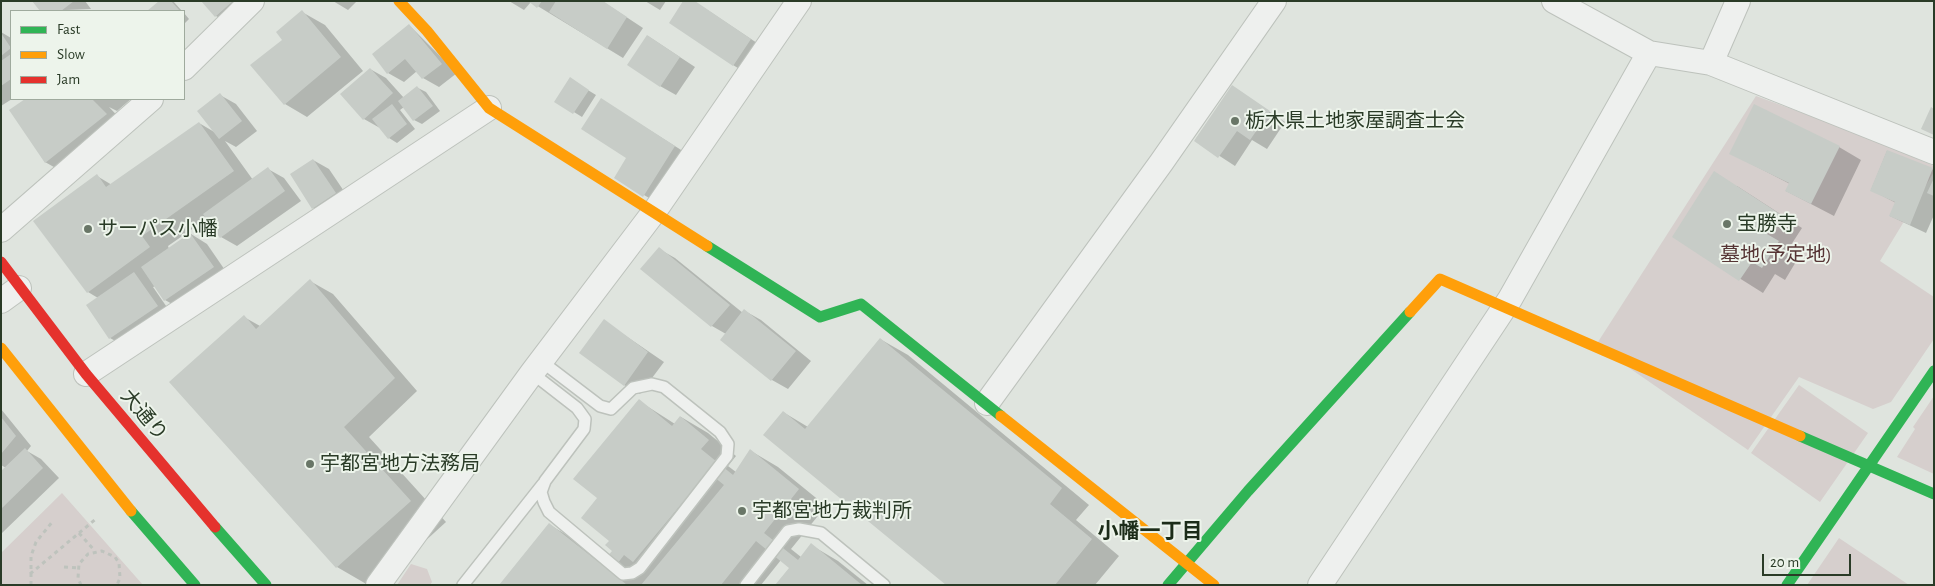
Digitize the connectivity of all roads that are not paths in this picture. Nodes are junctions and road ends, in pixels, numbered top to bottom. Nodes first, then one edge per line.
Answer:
1 (252, 1) edge
2 (399, 1) edge
3 (799, 1) edge
4 (1274, 1) edge
5 (1554, 1) edge
6 (1738, 1) edge
7 (1649, 53) junction
8 (1711, 64) junction
9 (185, 67) edge
10 (150, 100) edge
11 (489, 108) junction
12 (1934, 152) edge
13 (654, 212) junction
14 (1, 230) edge
15 (1, 262) edge
16 (10, 294) edge
17 (1, 348) edge
18 (536, 367) junction
19 (1934, 371) edge
20 (86, 374) junction
21 (987, 403) junction
22 (1870, 465) junction
23 (545, 481) junction
24 (1934, 494) edge
25 (195, 585) edge
26 (266, 585) edge
27 (378, 585) edge
28 (463, 585) edge
29 (746, 585) edge
30 (884, 585) edge
31 (1168, 585) edge
32 (1214, 585) edge
33 (1320, 585) edge
34 (1787, 585) edge

1 - 9 street
2 - 11 main road
3 - 13 street
4 - 21 street
5 - 7 street
6 - 8 street
7 - 8 street
7 - 33 street
8 - 12 street
10 - 14 street
11 - 13 main road
11 - 20 street
13 - 18 street
13 - 21 main road
15 - 16 main road, 大通り
16 - 20 main road, 大通り
17 - 25 main road
18 - 23 lane
18 - 23 lane
18 - 27 street
19 - 22 main road
20 - 26 main road, 大通り
21 - 32 main road
22 - 24 main road
22 - 31 main road
22 - 34 main road
23 - 28 lane
29 - 30 lane

